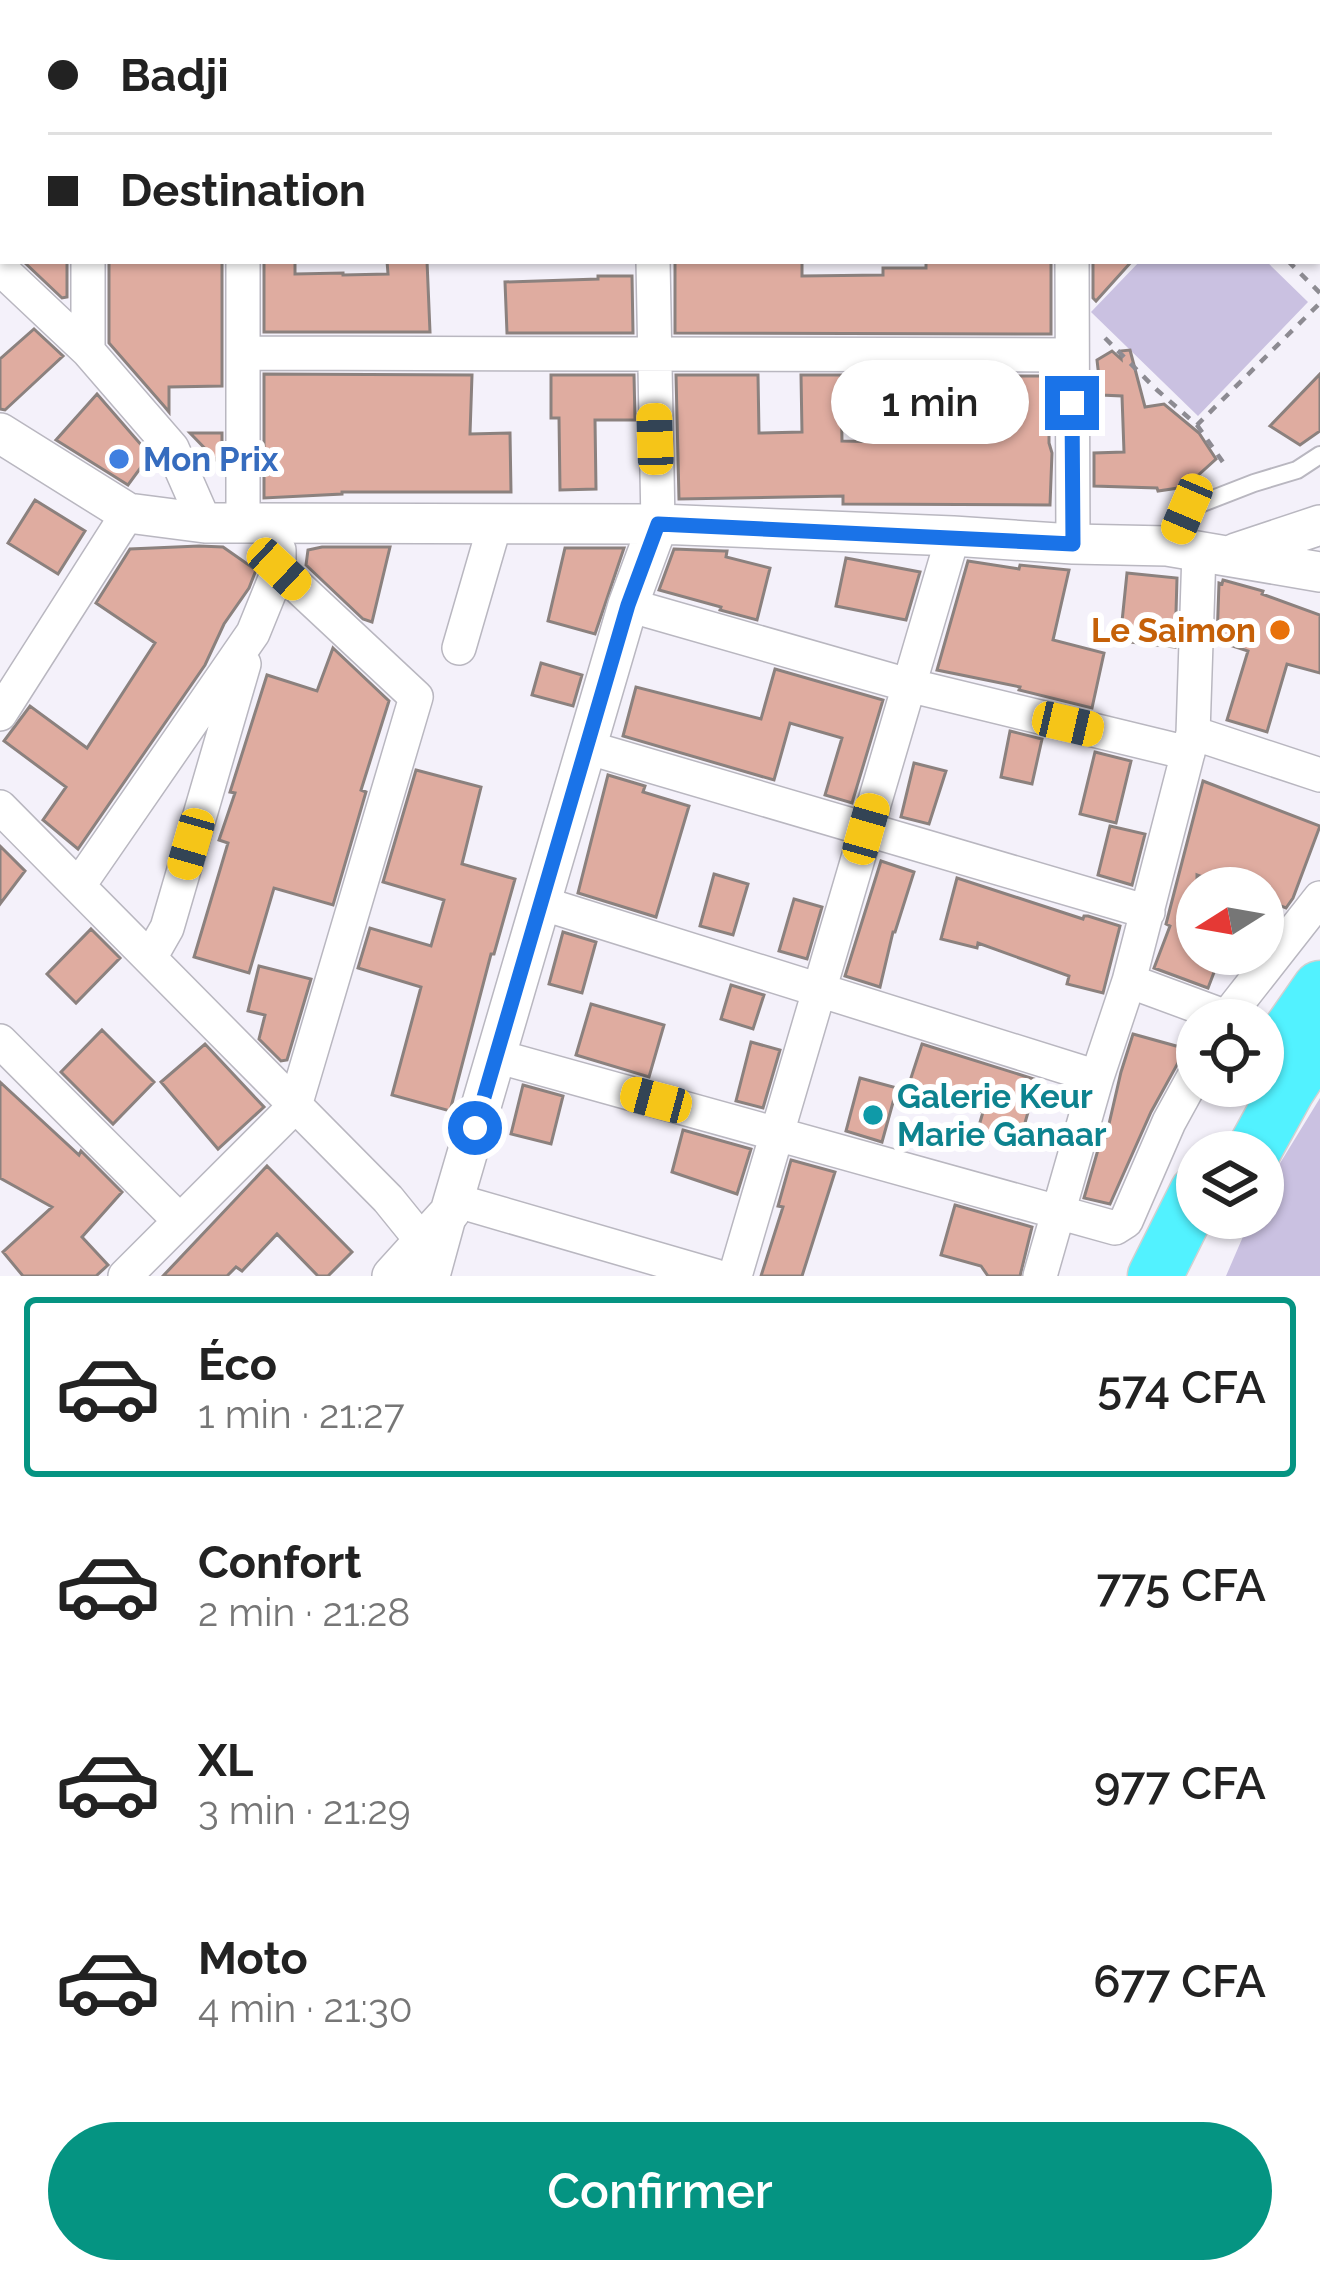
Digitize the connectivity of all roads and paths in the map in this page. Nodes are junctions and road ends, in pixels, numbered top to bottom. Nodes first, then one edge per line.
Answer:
1 (88, 264) edge
2 (243, 264) edge
3 (653, 264) edge
4 (1072, 264) edge
5 (1291, 264) edge
6 (0, 268) edge
7 (1320, 292) edge
8 (1320, 303) edge
9 (1072, 339) junction
10 (88, 351) junction
11 (243, 352) junction
12 (653, 354) junction
13 (1197, 425) junction
14 (0, 433) edge
15 (1320, 455) edge
16 (1239, 489) junction
17 (128, 513) junction
18 (243, 523) junction
19 (495, 524) junction
20 (658, 524) junction
21 (1320, 525) edge
22 (953, 536) junction
23 (1073, 544) junction
24 (1199, 551) junction
25 (279, 569) junction
26 (1320, 572) edge
27 (628, 605) junction
28 (253, 633) junction
29 (459, 647) dead end
30 (908, 685) junction
31 (0, 714) edge
32 (1190, 743) junction
33 (586, 747) junction
34 (1320, 775) edge
35 (0, 806) edge
36 (866, 829) junction
37 (79, 885) junction
38 (1320, 898) edge
39 (541, 903) junction
40 (1148, 912) junction
41 (151, 956) junction
42 (1129, 981) junction
43 (1320, 988) edge
44 (819, 990) junction
45 (1178, 999) edge
46 (1241, 999) edge
47 (1320, 1039) edge
48 (0, 1040) edge
49 (1284, 1040) edge
50 (496, 1056) junction
51 (1097, 1077) junction
52 (295, 1106) junction
53 (1177, 1107) edge
54 (1265, 1131) edge
55 (777, 1134) junction
56 (452, 1206) junction
57 (1058, 1214) junction
58 (180, 1221) junction
59 (1176, 1234) edge
60 (1210, 1239) edge
61 (428, 1258) edge
62 (125, 1276) edge
63 (392, 1276) edge
64 (716, 1276) edge
65 (735, 1276) edge
66 (1040, 1276) edge
67 (1155, 1276) edge
68 (1192, 1276) edge

1 - 10 street
2 - 11 street
3 - 12 street
4 - 9 street
5 - 7 path
6 - 10 street
8 - 13 path
9 - 12 street
9 - 13 path
9 - 23 street
10 - 18 street
11 - 12 street
11 - 18 street
12 - 20 street
13 - 16 path
14 - 17 street
15 - 16 lane
16 - 24 lane
17 - 18 street
17 - 31 street
18 - 19 street
18 - 25 street
19 - 20 street
19 - 29 street
20 - 22 street
20 - 27 street
21 - 24 street
22 - 23 street
22 - 30 street
23 - 24 street
24 - 26 street
24 - 32 street
25 - 28 street
25 - 52 street
27 - 30 street
27 - 33 street
28 - 37 street
28 - 41 street
30 - 32 street
30 - 36 street
32 - 34 street
32 - 40 street
33 - 36 street
33 - 39 street
35 - 37 street
36 - 40 street
36 - 44 street
37 - 41 street
38 - 46 street
39 - 44 street
39 - 50 street
40 - 42 street
41 - 52 street
42 - 45 street
42 - 51 street
43 - 49 highway
44 - 51 street
44 - 55 street
47 - 54 highway
48 - 58 street
50 - 55 street
50 - 56 street
51 - 57 street
52 - 58 street
52 - 61 street
53 - 57 street
55 - 57 street
55 - 65 street
56 - 61 street
56 - 64 street
57 - 66 street
58 - 62 street
59 - 67 highway
60 - 68 highway
61 - 63 street

